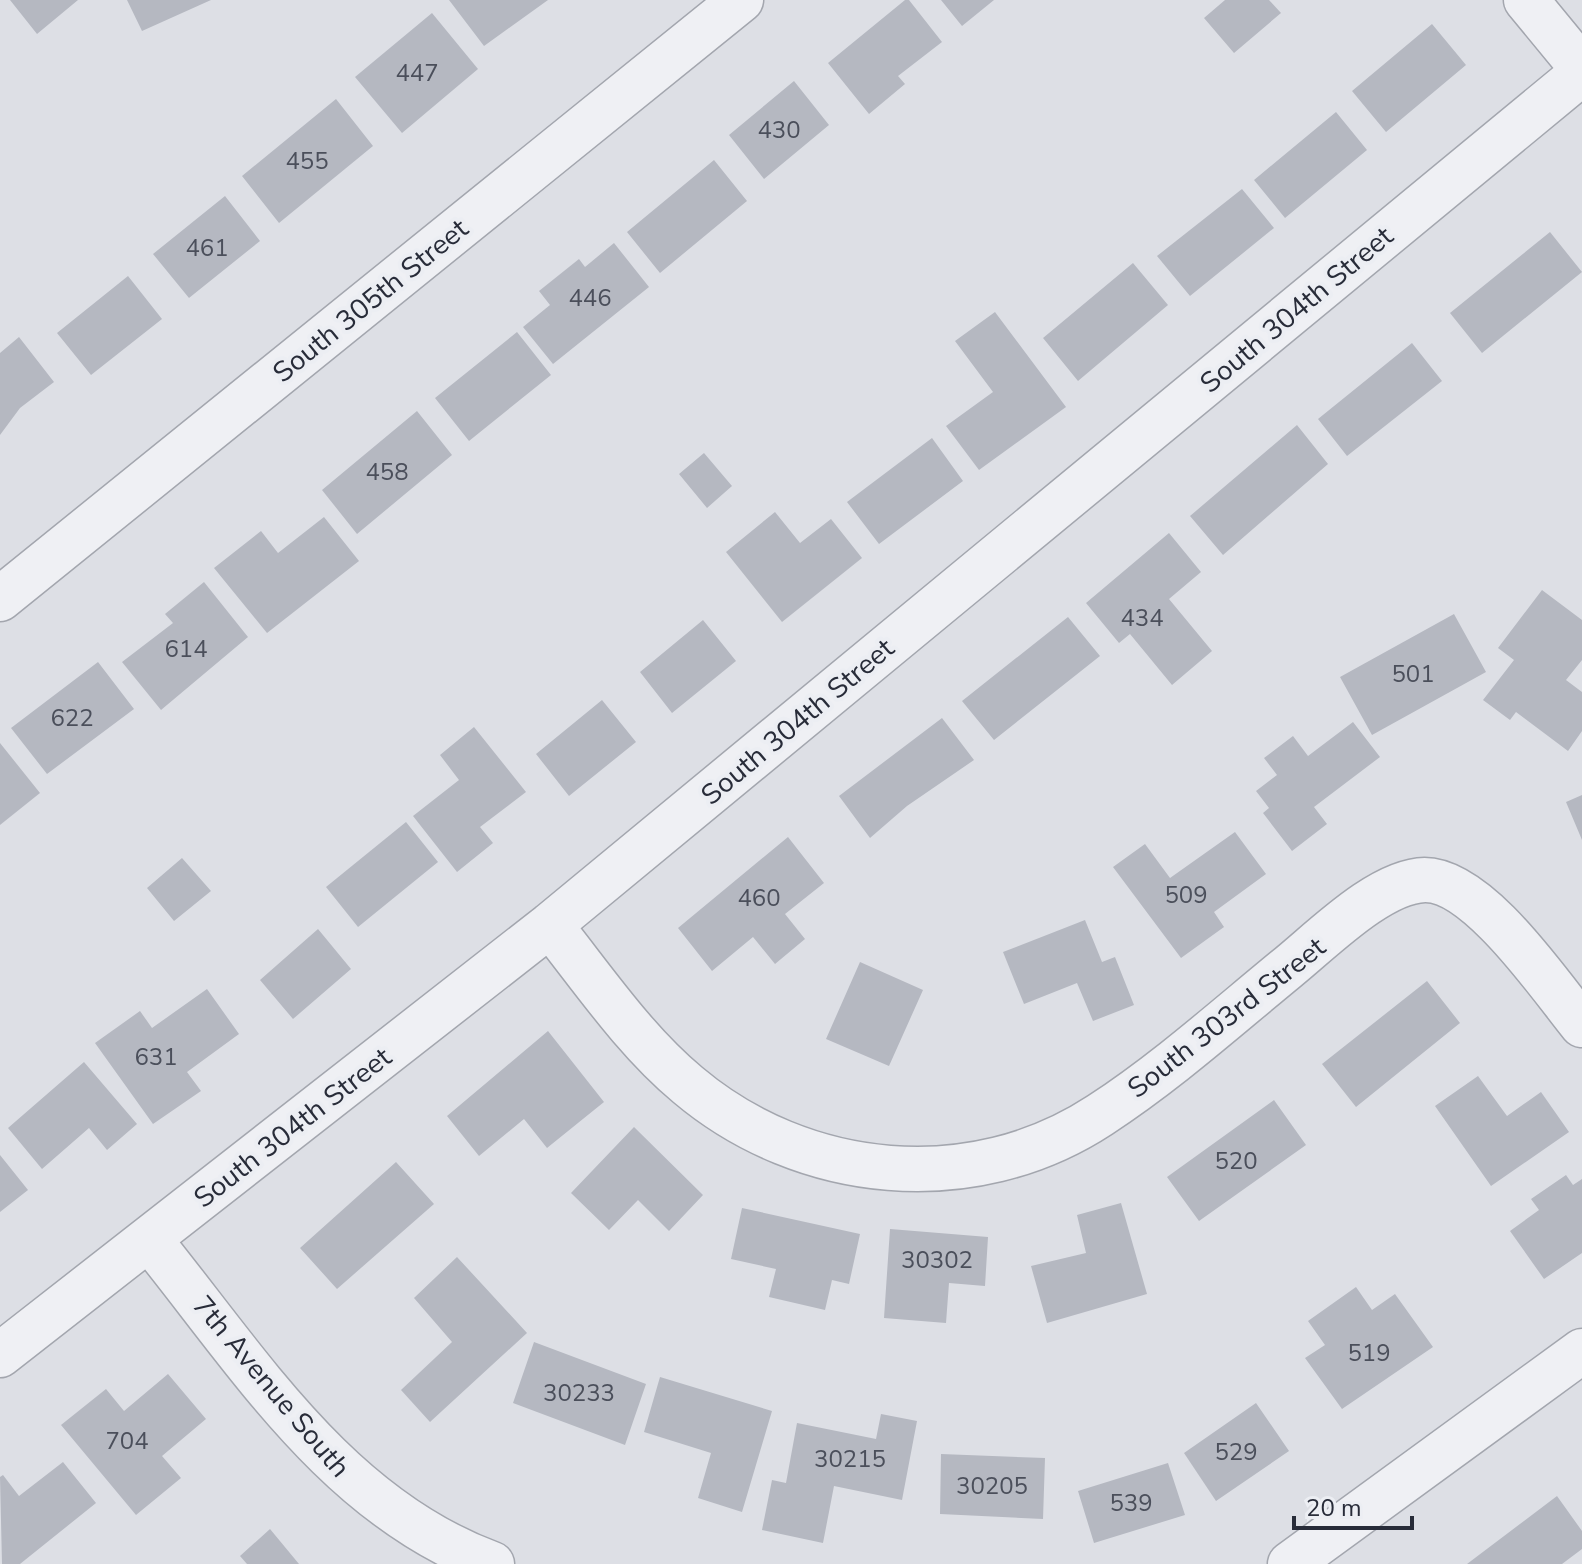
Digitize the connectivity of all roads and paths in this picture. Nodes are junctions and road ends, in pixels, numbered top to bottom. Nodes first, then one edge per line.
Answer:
1 (741, 0) edge
2 (1526, 0) edge
3 (1582, 70) edge
4 (0, 599) edge
5 (550, 925) junction
6 (1582, 1025) edge
7 (149, 1239) junction
8 (1582, 1351) edge
9 (0, 1355) edge
10 (492, 1564) edge
11 (1290, 1564) edge

1 - 4 street, South 305th Street
2 - 3 street
3 - 5 street, South 304th Street
5 - 6 street, South 303rd Street
5 - 7 street, South 304th Street
7 - 9 street, South 304th Street
7 - 10 street, 7th Avenue South
8 - 11 street

